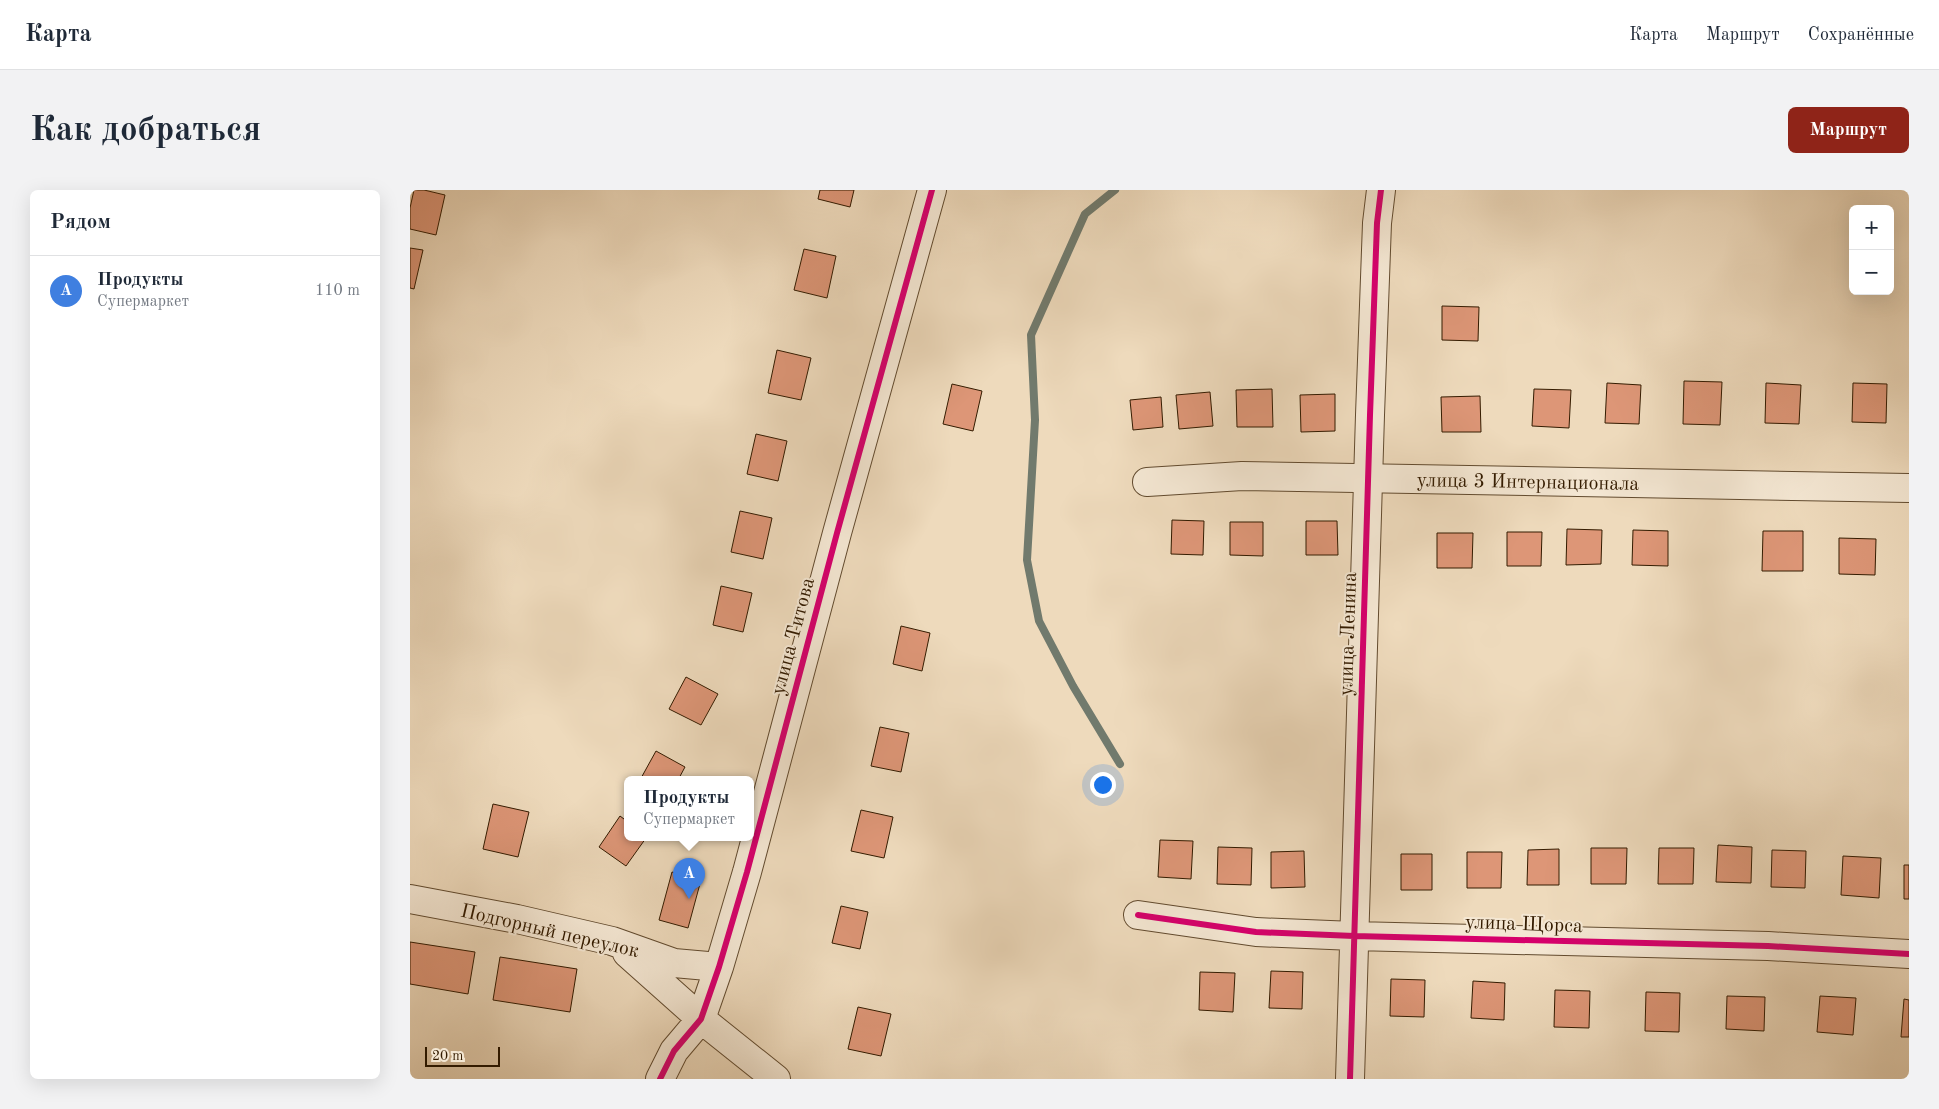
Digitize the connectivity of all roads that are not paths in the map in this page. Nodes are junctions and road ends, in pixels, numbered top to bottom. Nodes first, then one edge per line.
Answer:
1 (932, 190) edge
2 (1380, 190) edge
3 (1369, 478) junction
4 (1147, 482) dead end
5 (1909, 488) edge
6 (410, 899) edge
7 (1138, 915) dead end
8 (1354, 936) junction
9 (612, 942) junction
10 (1909, 954) edge
11 (719, 967) junction
12 (701, 1019) junction
13 (660, 1079) edge
14 (776, 1079) edge
15 (1350, 1079) edge

1 - 11 street, улица Титова
2 - 3 street, улица Ленина
3 - 4 street, улица 3 Интернационала
3 - 5 street, улица 3 Интернационала
3 - 8 street, улица Ленина
6 - 9 street, Подгорный переулок
7 - 8 street, улица Щорса
8 - 10 street, улица Щорса
8 - 15 street, улица Ленина
9 - 11 street, Подгорный переулок
9 - 12 street
11 - 12 street, улица Титова
12 - 13 street, улица Титова
12 - 14 street

